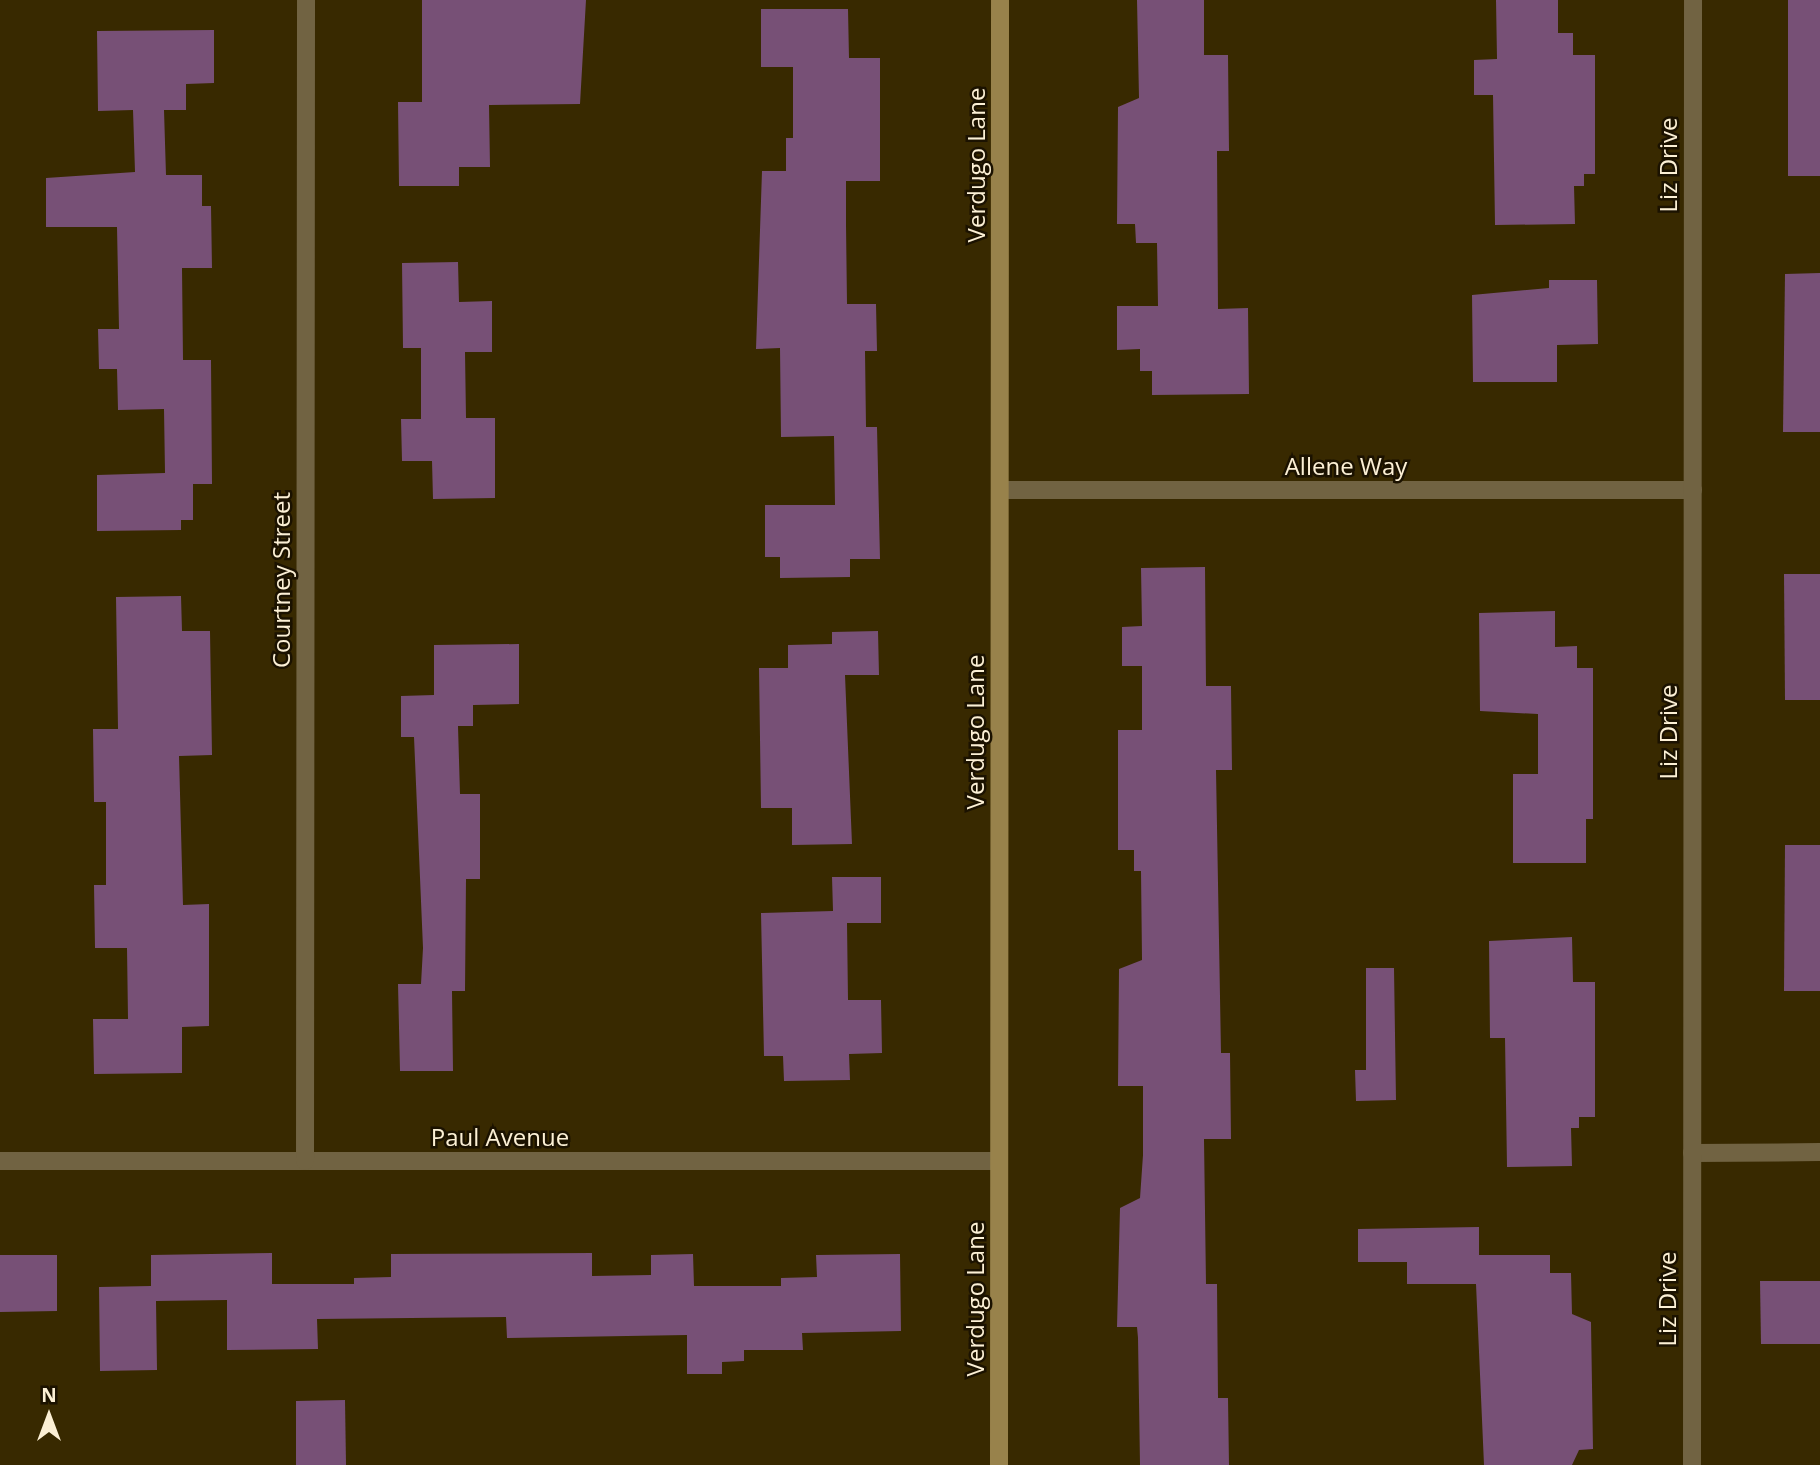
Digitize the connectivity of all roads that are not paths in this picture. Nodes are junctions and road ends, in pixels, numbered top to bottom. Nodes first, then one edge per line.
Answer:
1 (306, 0) edge
2 (1000, 0) edge
3 (1693, 0) edge
4 (1000, 490) junction
5 (1693, 490) junction
6 (1820, 1152) edge
7 (1692, 1153) junction
8 (0, 1161) edge
9 (305, 1161) junction
10 (999, 1161) junction
11 (999, 1465) edge
12 (1692, 1465) edge

1 - 9 street, Courtney Street
2 - 4 street, Verdugo Lane
3 - 5 street, Liz Drive
4 - 5 street, Allene Way
4 - 10 street, Verdugo Lane
5 - 7 street, Liz Drive
6 - 7 street
7 - 12 street, Liz Drive
8 - 9 street, Paul Avenue
9 - 10 street, Paul Avenue
10 - 11 street, Verdugo Lane

